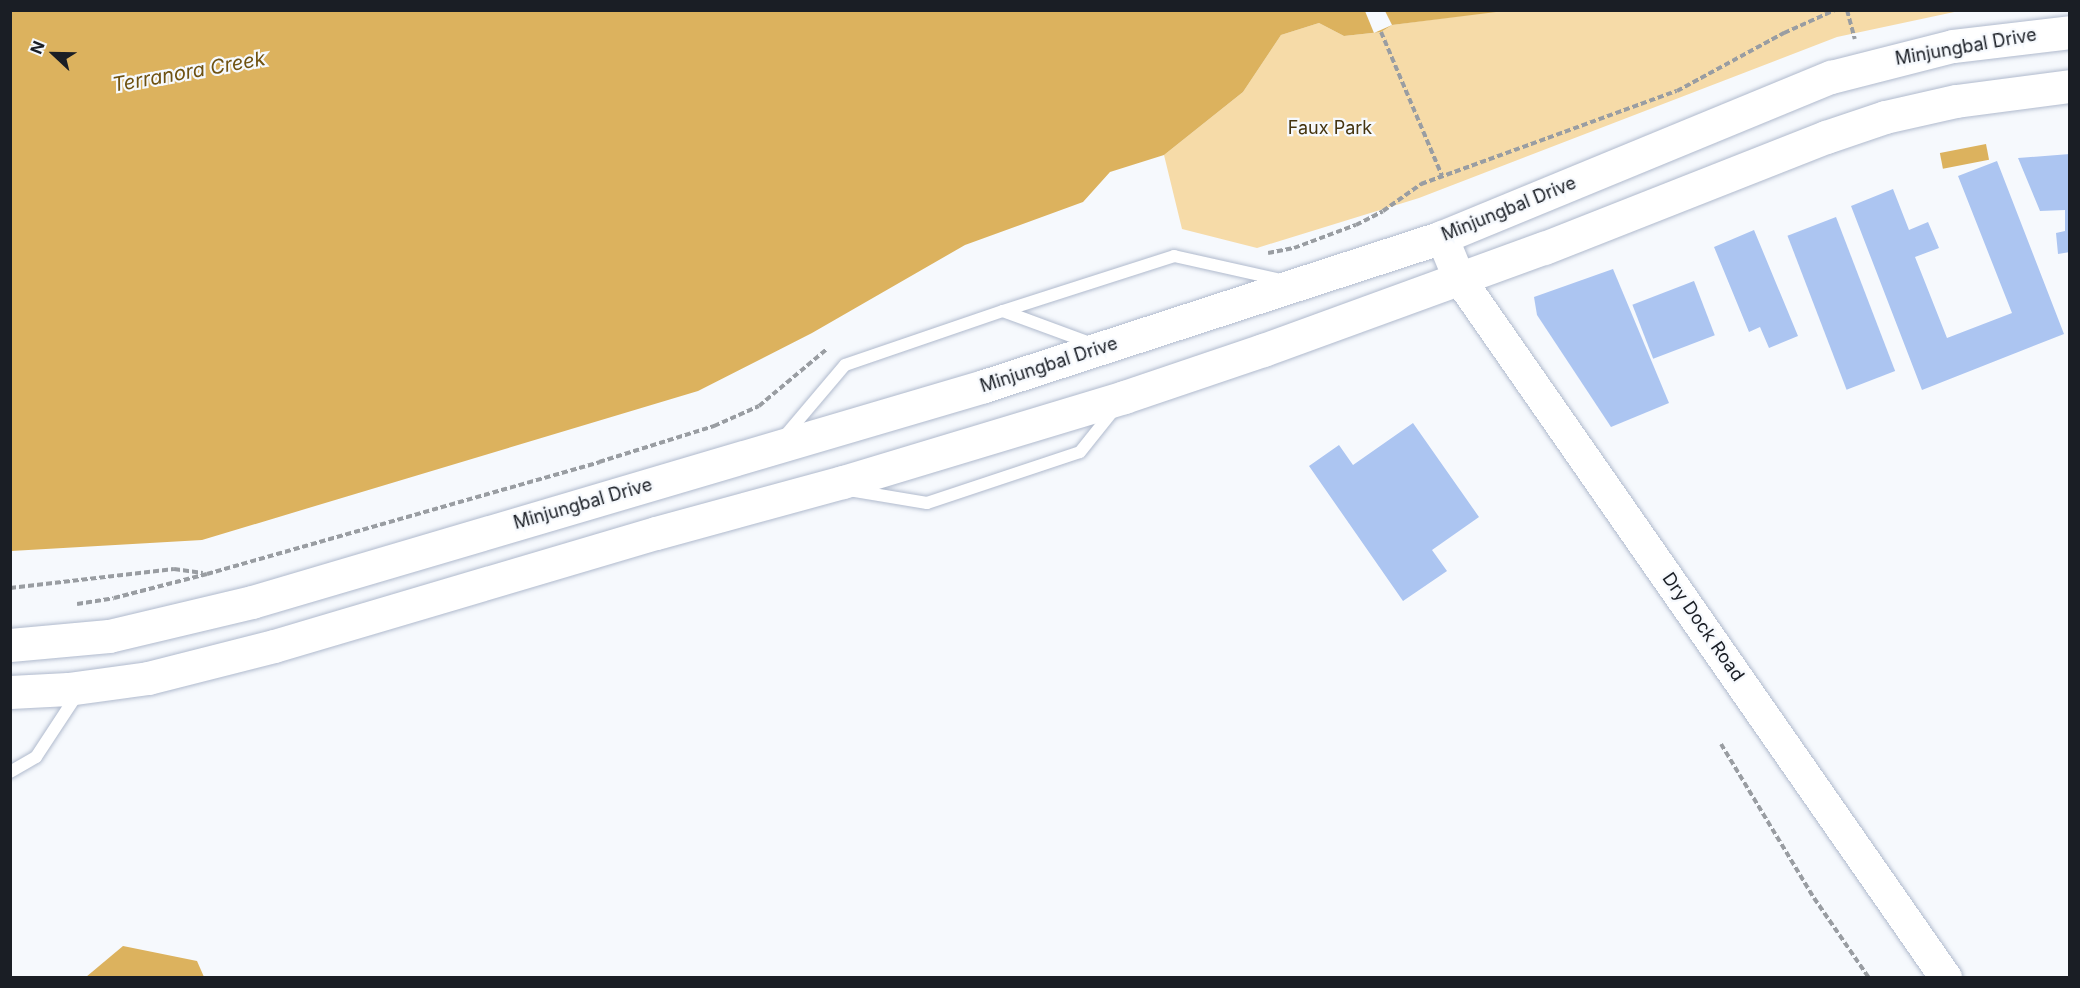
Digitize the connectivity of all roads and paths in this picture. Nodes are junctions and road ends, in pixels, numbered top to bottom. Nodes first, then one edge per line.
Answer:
1 (1847, 10) edge
2 (1381, 32) dead end
3 (2070, 32) edge
4 (1855, 40) dead end
5 (2070, 86) edge
6 (1442, 176) dead end
7 (1442, 237) junction
8 (1459, 278) junction
9 (1301, 284) junction
10 (1003, 311) junction
11 (1102, 348) junction
12 (1124, 397) junction
13 (775, 447) junction
14 (828, 486) junction
15 (207, 574) dead end
16 (10, 588) edge
17 (10, 645) edge
18 (82, 687) junction
19 (10, 692) edge
20 (1721, 744) dead end
21 (10, 772) edge
22 (1869, 978) edge
23 (1946, 978) edge

1 - 4 path
2 - 6 path
3 - 7 main road, Minjungbal Drive
5 - 8 main road
7 - 8 street, Dry Dock Road
7 - 9 main road, Minjungbal Drive
8 - 12 main road
8 - 23 street, Dry Dock Road
9 - 10 lane
9 - 11 main road, Minjungbal Drive
10 - 11 lane
10 - 13 lane
11 - 13 main road, Minjungbal Drive
12 - 14 main road
12 - 14 lane
13 - 17 main road, Minjungbal Drive
14 - 18 main road
15 - 16 path
18 - 19 main road
18 - 21 lane
20 - 22 path

